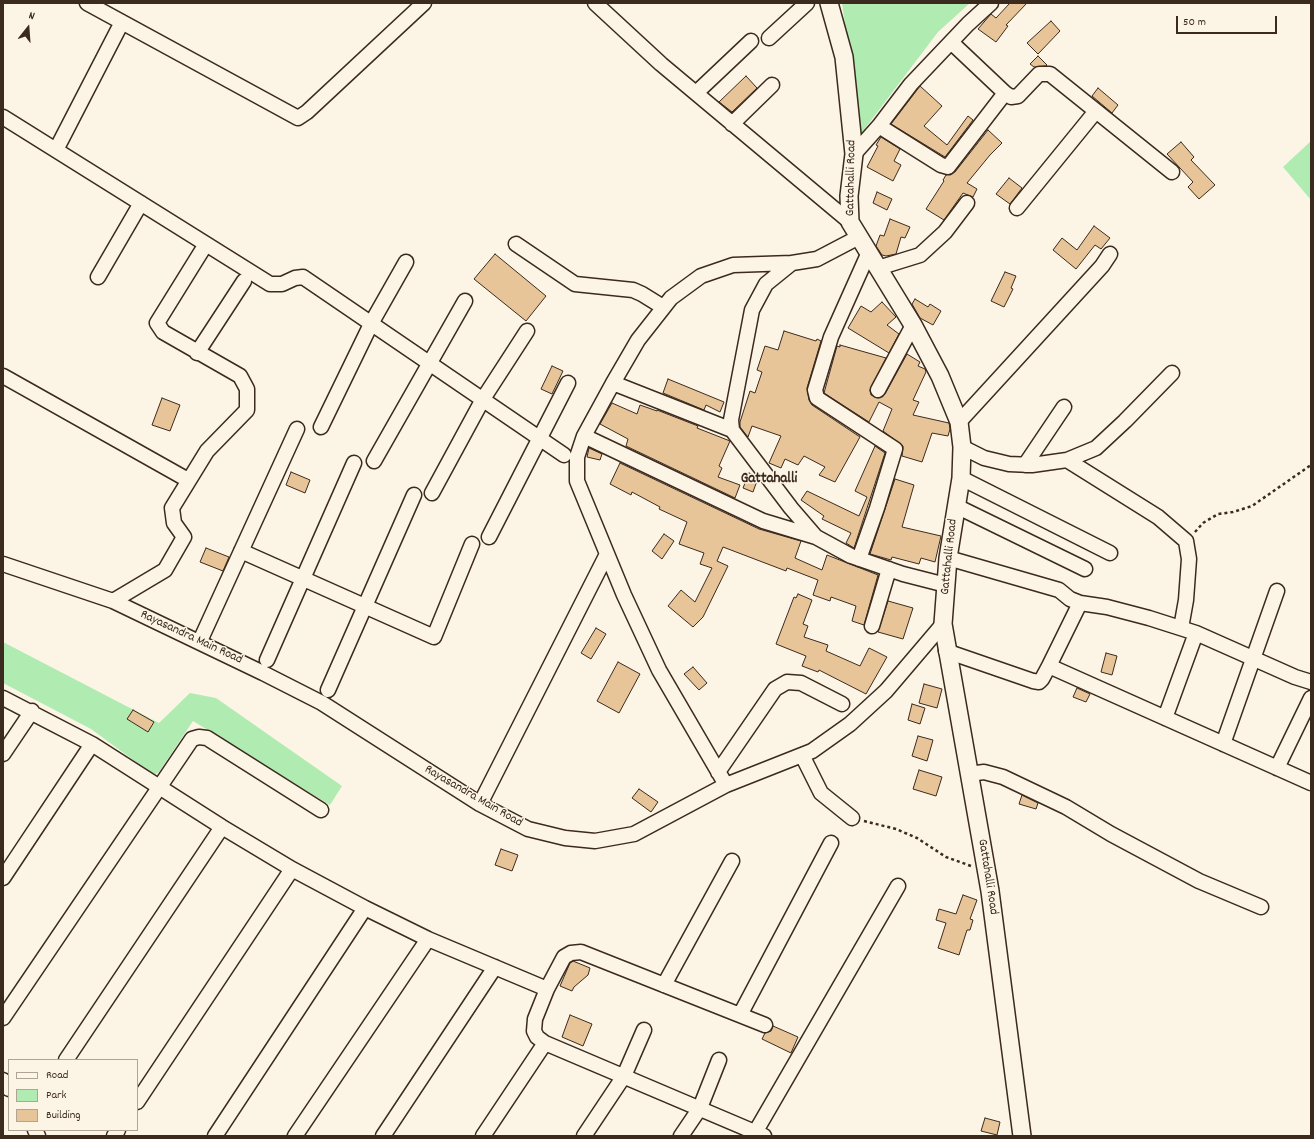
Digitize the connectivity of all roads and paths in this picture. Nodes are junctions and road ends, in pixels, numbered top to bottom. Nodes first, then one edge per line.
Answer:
1 (87, 3) edge
2 (424, 3) edge
3 (595, 3) edge
4 (807, 3) edge
5 (830, 3) edge
6 (991, 3) edge
7 (122, 22) junction
8 (769, 38) dead end
9 (751, 41) dead end
10 (950, 42) junction
11 (772, 85) dead end
12 (696, 93) junction
13 (1005, 94) junction
14 (1096, 111) junction
15 (5, 122) edge
16 (732, 124) junction
17 (879, 126) junction
18 (56, 150) junction
19 (854, 154) junction
20 (1172, 172) dead end
21 (141, 203) junction
22 (967, 203) dead end
23 (1016, 208) dead end
24 (850, 222) junction
25 (859, 237) junction
26 (206, 244) junction
27 (516, 244) dead end
28 (869, 252) junction
29 (1110, 254) dead end
30 (406, 262) dead end
31 (792, 263) junction
32 (878, 268) junction
33 (98, 277) dead end
34 (244, 281) dead end
35 (465, 301) dead end
36 (663, 308) junction
37 (372, 322) junction
38 (913, 325) junction
39 (527, 332) dead end
40 (198, 352) junction
41 (430, 362) junction
42 (1172, 373) dead end
43 (3, 376) edge
44 (568, 383) dead end
45 (613, 383) junction
46 (878, 390) dead end
47 (483, 399) junction
48 (1064, 408) dead end
49 (959, 422) junction
50 (321, 427) dead end
51 (297, 429) dead end
52 (732, 430) junction
53 (584, 436) junction
54 (540, 438) junction
55 (962, 447) junction
56 (564, 455) dead end
57 (1067, 460) junction
58 (374, 461) dead end
59 (354, 463) dead end
60 (1025, 465) junction
61 (1311, 465) edge
62 (960, 478) junction
63 (188, 480) junction
64 (432, 493) dead end
65 (414, 495) dead end
66 (956, 506) junction
67 (489, 537) dead end
68 (816, 537) junction
69 (1186, 541) junction
70 (472, 544) dead end
71 (241, 551) junction
72 (1110, 553) dead end
73 (607, 554) junction
74 (948, 558) junction
75 (859, 559) junction
76 (3, 564) edge
77 (889, 569) junction
78 (1085, 569) dead end
79 (304, 578) junction
80 (946, 585) junction
81 (1277, 591) dead end
82 (113, 601) junction
83 (1080, 603) junction
84 (366, 606) junction
85 (942, 624) junction
86 (872, 626) dead end
87 (1181, 628) junction
88 (1196, 633) junction
89 (200, 641) junction
90 (946, 651) junction
91 (1254, 658) junction
92 (267, 660) dead end
93 (1049, 666) junction
94 (1311, 682) edge
95 (328, 690) dead end
96 (3, 698) edge
97 (1311, 698) edge
98 (842, 704) dead end
99 (32, 711) junction
100 (1165, 718) junction
101 (92, 744) junction
102 (1223, 744) junction
103 (3, 754) edge
104 (802, 755) junction
105 (1277, 768) junction
106 (718, 772) junction
107 (968, 774) junction
108 (1311, 783) edge
109 (726, 785) junction
110 (159, 786) junction
111 (480, 804) junction
112 (321, 810) dead end
113 (852, 818) joint
114 (222, 827) junction
115 (832, 843) dead end
116 (732, 861) dead end
117 (292, 869) junction
118 (986, 871) junction
119 (3, 878) edge
120 (898, 886) dead end
121 (1261, 907) dead end
122 (365, 908) junction
123 (428, 939) junction
124 (495, 967) junction
125 (664, 985) junction
126 (547, 989) junction
127 (740, 1015) junction
128 (3, 1018) edge
129 (765, 1025) dead end
130 (644, 1030) dead end
131 (545, 1043) junction
132 (67, 1059) edge
133 (719, 1060) dead end
134 (624, 1076) junction
135 (138, 1100) edge
136 (700, 1108) junction
137 (760, 1134) edge
138 (215, 1136) edge
139 (295, 1136) edge
140 (384, 1136) edge
141 (484, 1136) edge
142 (584, 1136) edge
143 (681, 1136) edge
144 (1022, 1136) edge

1 - 7 street
2 - 7 street
3 - 12 street
4 - 8 street
5 - 19 main road, Gattahalli Road
6 - 10 street
7 - 18 street
9 - 12 street
10 - 13 street
10 - 17 street
11 - 16 street
12 - 16 street
13 - 14 street
13 - 17 street
14 - 20 street
14 - 23 street
15 - 18 street
16 - 24 street
17 - 19 street
18 - 21 street
19 - 24 main road, Gattahalli Road
21 - 26 street
21 - 33 street
22 - 32 street
24 - 25 main road, Gattahalli Road
25 - 28 main road, Gattahalli Road
25 - 31 street
26 - 37 street
26 - 40 street
27 - 36 street
28 - 32 main road, Gattahalli Road
28 - 75 street
29 - 49 street
30 - 37 street
31 - 36 street
31 - 52 street
32 - 38 main road, Gattahalli Road
34 - 40 street
35 - 41 street
36 - 45 street
37 - 41 street
37 - 50 street
38 - 46 street
38 - 49 main road, Gattahalli Road
39 - 47 street
40 - 63 street
41 - 47 street
41 - 58 street
42 - 57 street
43 - 63 street
44 - 54 street
45 - 52 street
45 - 53 street
47 - 54 street
47 - 64 street
48 - 60 street
49 - 55 main road, Gattahalli Road
51 - 71 street
52 - 68 street
53 - 68 street
53 - 73 street
54 - 56 street
54 - 67 street
55 - 60 street
55 - 62 main road, Gattahalli Road
57 - 60 street
57 - 69 street
59 - 79 street
61 - 69 path
62 - 66 main road, Gattahalli Road
62 - 72 street
63 - 82 street
65 - 84 street
66 - 74 main road, Gattahalli Road
66 - 78 street
68 - 75 street
69 - 87 street
70 - 84 street
71 - 79 street
71 - 89 street
73 - 106 street
73 - 111 street
74 - 80 main road, Gattahalli Road
74 - 83 street
75 - 77 street
76 - 82 street, Rayasandra Main Road
77 - 80 street
77 - 86 street
79 - 84 street
79 - 92 street
80 - 85 main road, Gattahalli Road
81 - 91 street
82 - 89 street, Rayasandra Main Road
83 - 87 street
83 - 93 street
84 - 95 street
85 - 90 main road, Gattahalli Road
85 - 104 street, Rayasandra Main Road
87 - 88 street
88 - 91 street
88 - 100 street
89 - 111 street, Rayasandra Main Road
90 - 93 street
90 - 107 main road, Gattahalli Road
91 - 94 street
91 - 102 street
93 - 100 street
96 - 99 street
97 - 105 street
98 - 106 street
99 - 101 street
99 - 103 street
100 - 102 street
101 - 110 street
101 - 119 street
102 - 105 street
104 - 109 street, Rayasandra Main Road
104 - 113 street
105 - 108 street
106 - 109 street
107 - 118 main road, Gattahalli Road
107 - 121 street
109 - 111 street, Rayasandra Main Road
110 - 112 street
110 - 114 street
110 - 128 street
113 - 118 path
114 - 117 street
114 - 132 street
115 - 127 street
116 - 125 street
117 - 122 street
117 - 135 street
118 - 144 main road, Gattahalli Road
120 - 137 street
122 - 123 street
122 - 138 street
123 - 124 street
123 - 139 street
124 - 126 street
124 - 140 street
125 - 126 street
125 - 127 street
126 - 131 street
127 - 129 street
130 - 134 street
131 - 134 street
131 - 141 street
133 - 136 street
134 - 136 street
134 - 142 street
136 - 137 street
136 - 143 street

